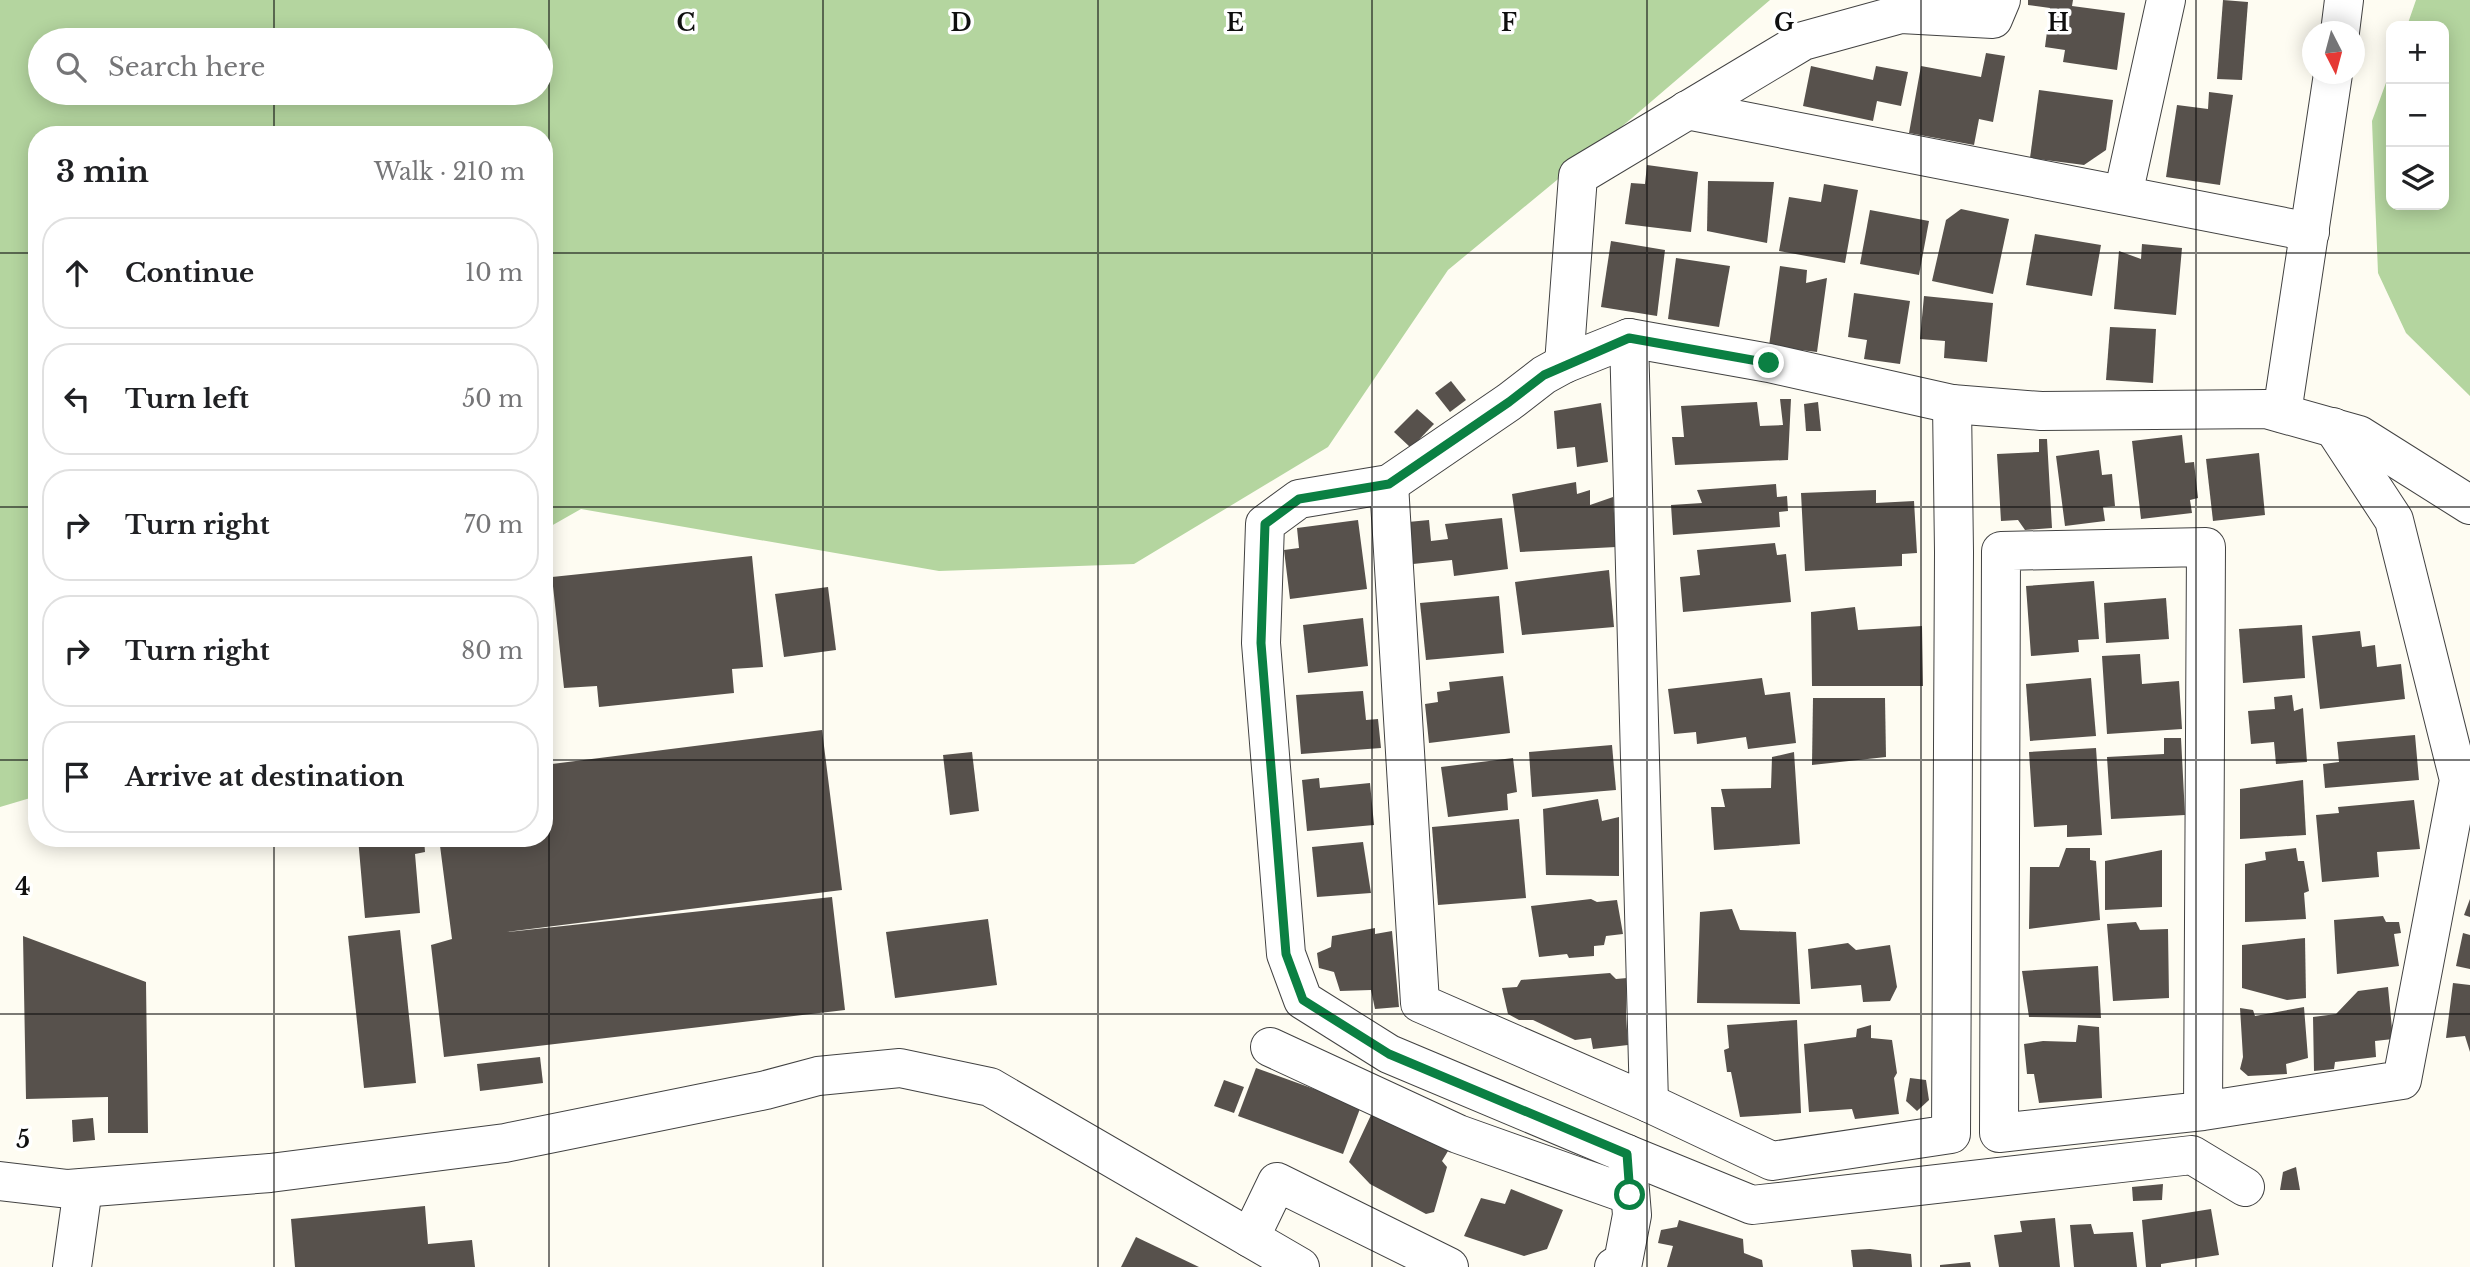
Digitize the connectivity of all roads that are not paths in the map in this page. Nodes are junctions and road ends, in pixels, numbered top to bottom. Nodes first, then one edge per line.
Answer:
1 (2001, 0) edge
2 (2166, 0) edge
3 (2344, 0) edge
4 (2341, 21) edge
5 (2332, 84) edge
6 (1687, 110) junction
7 (2123, 195) junction
8 (2310, 232) junction
9 (1629, 338) junction
10 (1564, 364) junction
11 (1952, 404) junction
12 (2282, 413) junction
13 (2333, 427) junction
14 (1389, 484) junction
15 (2470, 505) edge
16 (1270, 1047) dead end
17 (1649, 1103) junction
18 (2203, 1111) junction
19 (1627, 1154) junction
20 (0, 1181) edge
21 (2245, 1187) dead end
22 (83, 1188) junction
23 (1630, 1195) junction
24 (1250, 1238) junction
25 (72, 1267) edge
26 (1300, 1267) edge
27 (1449, 1267) edge
28 (1614, 1267) edge

1 - 6 street
2 - 7 street
3 - 4 street
5 - 8 street
6 - 7 street
6 - 10 street
7 - 8 street
8 - 12 street
9 - 10 street
9 - 11 street
9 - 17 street
10 - 14 street
11 - 12 street
11 - 17 street
12 - 13 street
13 - 15 street
13 - 18 street
14 - 17 street
14 - 19 street
16 - 23 street
18 - 18 street
19 - 21 street
19 - 23 street
20 - 22 street
22 - 24 street
22 - 25 street
23 - 28 street
24 - 26 street
24 - 27 street

